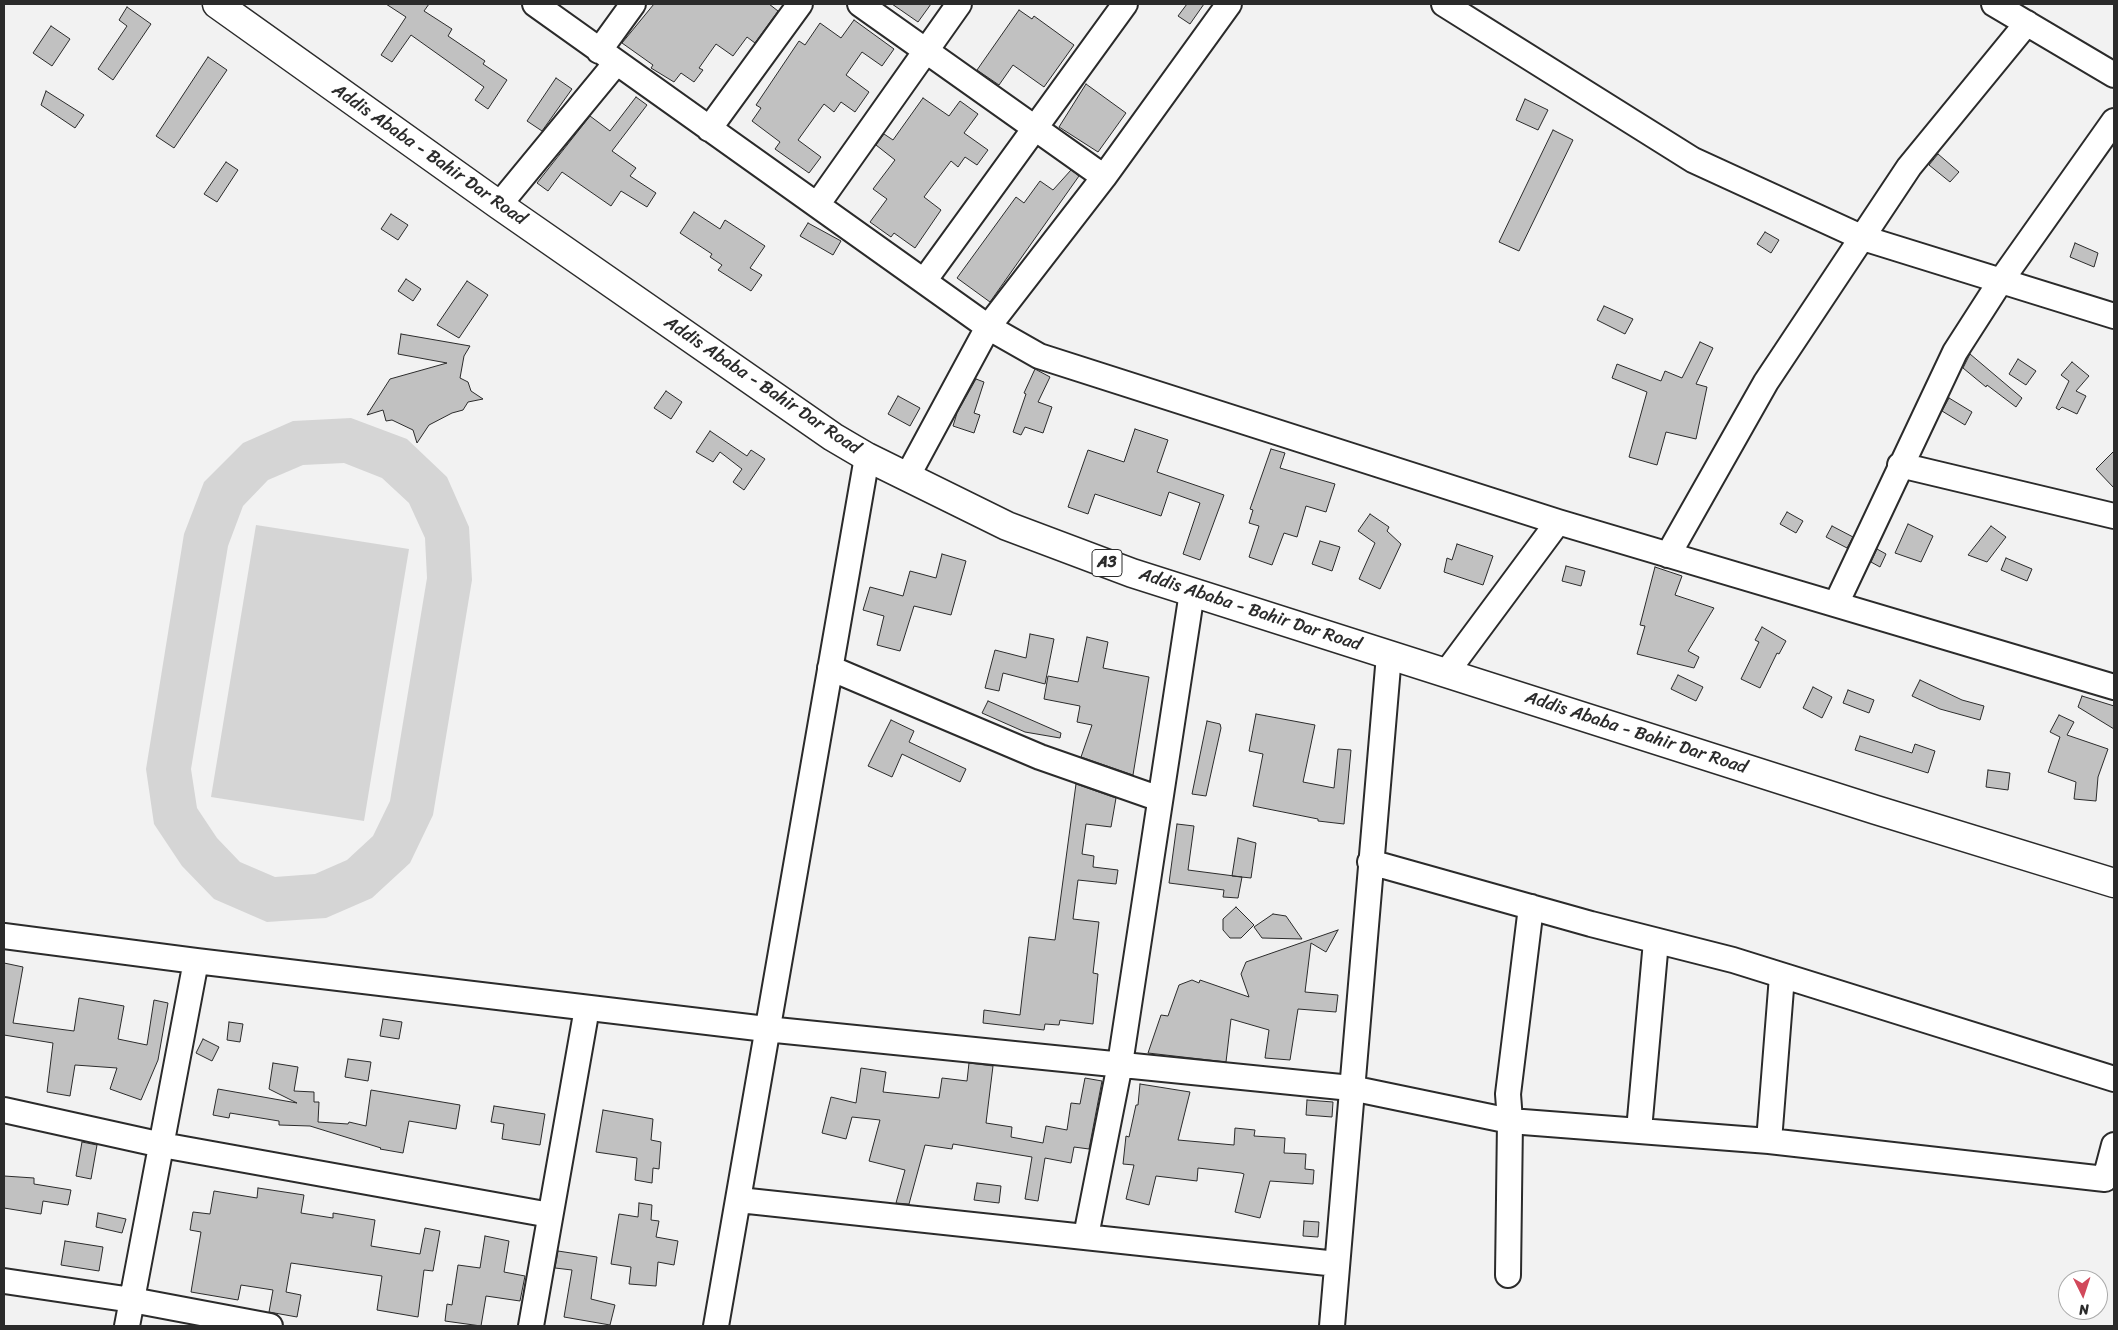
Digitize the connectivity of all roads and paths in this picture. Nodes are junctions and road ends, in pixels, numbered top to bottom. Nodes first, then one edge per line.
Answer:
1 (217, 4) edge
2 (535, 4) edge
3 (633, 4) edge
4 (800, 4) edge
5 (860, 4) edge
6 (959, 4) edge
7 (1125, 4) edge
8 (1229, 4) edge
9 (1444, 4) edge
10 (1994, 4) edge
11 (2027, 23) junction
12 (926, 50) junction
13 (607, 57) junction
14 (2114, 75) edge
15 (2114, 121) edge
16 (1035, 128) junction
17 (709, 129) junction
18 (1104, 177) junction
19 (500, 205) junction
20 (817, 205) junction
21 (1864, 238) junction
22 (924, 281) junction
23 (2000, 282) junction
24 (2114, 316) edge
25 (988, 327) junction
26 (867, 457) junction
27 (1900, 465) junction
28 (907, 477) junction
29 (2114, 516) edge
30 (1558, 522) junction
31 (1668, 555) junction
32 (1192, 592) junction
33 (1836, 604) junction
34 (1389, 655) junction
35 (830, 668) junction
36 (1446, 673) junction
37 (2114, 687) edge
38 (1160, 799) junction
39 (1370, 862) junction
40 (2114, 883) edge
41 (1531, 907) junction
42 (4, 936) edge
43 (1656, 941) junction
44 (196, 962) junction
45 (1782, 976) junction
46 (587, 1008) junction
47 (766, 1029) junction
48 (1120, 1064) junction
49 (2114, 1079) edge
50 (1351, 1088) junction
51 (4, 1110) edge
52 (1510, 1121) junction
53 (1640, 1130) junction
54 (1769, 1141) junction
55 (162, 1145) junction
56 (2114, 1145) edge
57 (739, 1200) junction
58 (550, 1215) junction
59 (1086, 1236) junction
60 (1337, 1264) junction
61 (1508, 1275) dead end
62 (4, 1281) edge
63 (132, 1300) junction
64 (127, 1326) edge
65 (270, 1326) edge
66 (531, 1326) edge
67 (716, 1326) edge
68 (1332, 1326) edge

1 - 19 highway, Addis Ababa - Bahir Dar Road / A3
2 - 13 street
3 - 13 street
4 - 17 street
5 - 12 street
6 - 12 street
7 - 16 street
8 - 18 street
9 - 21 street
10 - 11 street
11 - 14 street
11 - 21 street
12 - 16 street
12 - 20 street
13 - 17 street
13 - 19 street
15 - 23 street
16 - 18 street
16 - 22 street
17 - 20 street
18 - 25 street
19 - 26 highway, Addis Ababa - Bahir Dar Road / A3
20 - 22 street
21 - 23 street
21 - 31 street
22 - 25 street
23 - 24 street
23 - 27 street
25 - 28 street
25 - 30 street
26 - 28 highway, Addis Ababa - Bahir Dar Road / A3
26 - 35 street
27 - 29 street
27 - 33 street
28 - 32 highway, Addis Ababa - Bahir Dar Road / A3
30 - 31 street
30 - 36 street
31 - 33 street
32 - 34 highway, Addis Ababa - Bahir Dar Road / A3
32 - 38 street
33 - 37 street
34 - 36 highway, Addis Ababa - Bahir Dar Road / A3
34 - 39 street
35 - 38 street
35 - 47 street
36 - 40 highway, Addis Ababa - Bahir Dar Road / A3
38 - 48 street
39 - 41 street
39 - 50 street
41 - 43 street
41 - 52 street
42 - 44 street
43 - 45 street
43 - 53 street
44 - 46 street
44 - 55 street
45 - 49 street
45 - 54 street
46 - 47 street
46 - 58 street
47 - 48 street
47 - 57 street
48 - 50 street
48 - 59 street
50 - 52 street
50 - 60 street
51 - 55 street
52 - 53 street
52 - 61 street
53 - 54 street
54 - 56 street
55 - 58 street
55 - 63 street
57 - 59 street
57 - 67 street
58 - 66 street
59 - 60 street
60 - 68 street
62 - 63 street
63 - 64 street
63 - 65 street

